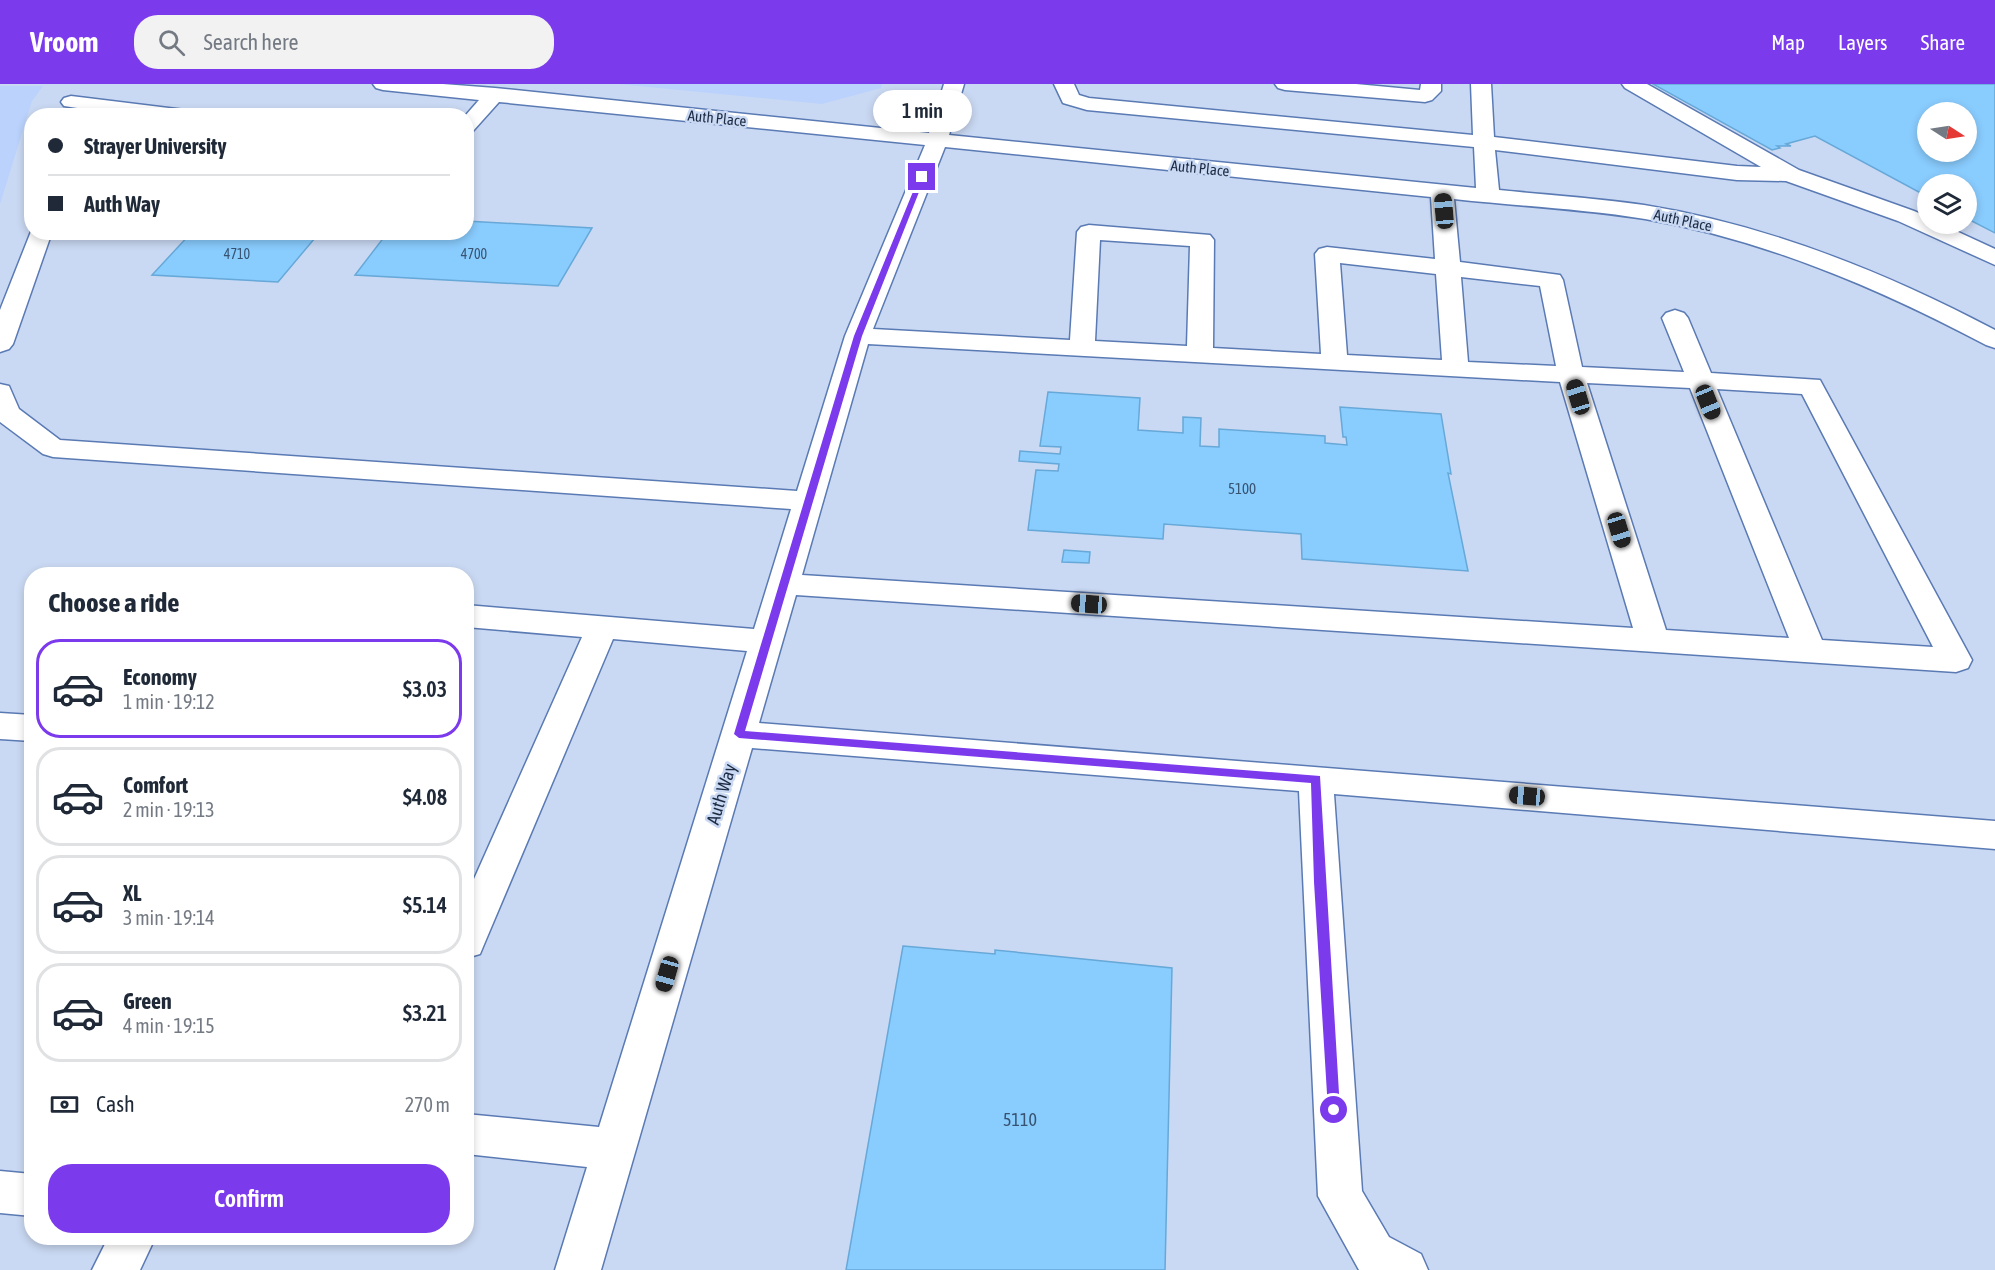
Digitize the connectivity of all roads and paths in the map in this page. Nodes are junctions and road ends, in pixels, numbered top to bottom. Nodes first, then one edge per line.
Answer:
1 (93, 84) edge
2 (382, 84) edge
3 (954, 84) edge
4 (1064, 84) edge
5 (1285, 84) edge
6 (1431, 84) edge
7 (1480, 84) edge
8 (1632, 84) edge
9 (495, 94) junction
10 (71, 108) edge
11 (474, 118) edge
12 (937, 141) junction
13 (1484, 142) junction
14 (1791, 175) junction
15 (1442, 192) junction
16 (1488, 196) junction
17 (38, 240) edge
18 (1995, 258) edge
19 (1448, 266) junction
20 (1675, 318) dead end
21 (858, 336) junction
22 (1995, 340) edge
23 (0, 344) edge
24 (1082, 348) junction
25 (1200, 355) junction
26 (1335, 362) junction
27 (1456, 369) junction
28 (1571, 375) junction
29 (1700, 381) junction
30 (0, 392) edge
31 (808, 501) junction
32 (784, 584) junction
33 (474, 617) edge
34 (602, 628) junction
35 (1653, 640) junction
36 (766, 641) junction
37 (1810, 650) junction
38 (0, 726) edge
39 (24, 728) edge
40 (739, 734) junction
41 (1316, 779) junction
42 (1995, 835) edge
43 (474, 924) edge
44 (474, 1135) edge
45 (614, 1149) junction
46 (0, 1192) edge
47 (24, 1194) edge
48 (128, 1245) edge
49 (115, 1270) edge
50 (578, 1270) edge
51 (1405, 1270) edge

1 - 10 street
2 - 9 street, Auth Place
3 - 12 street, Auth Way
4 - 13 street
5 - 6 street
7 - 13 street
8 - 14 street
9 - 11 street
9 - 12 street, Auth Place
12 - 15 street, Auth Place
12 - 21 street, Auth Way
13 - 14 street
13 - 16 street
14 - 18 street
15 - 16 street, Auth Place
15 - 19 street
16 - 22 street, Auth Place
17 - 23 street
19 - 26 street
19 - 27 street
19 - 28 street
20 - 29 street
21 - 24 street
21 - 31 street, Auth Way
24 - 25 street
24 - 25 street
25 - 26 street
26 - 27 street
27 - 28 street
28 - 29 street
28 - 35 street
29 - 37 street
29 - 37 street
30 - 31 street
31 - 32 street, Auth Way
32 - 35 street
32 - 36 street, Auth Way
33 - 34 street
34 - 36 street
34 - 43 street
35 - 37 street
36 - 40 street, Auth Way
38 - 39 street
40 - 41 street
40 - 45 street, Auth Way
41 - 42 street
41 - 51 street
44 - 45 street
45 - 50 street, Auth Way
46 - 47 street
48 - 49 street

